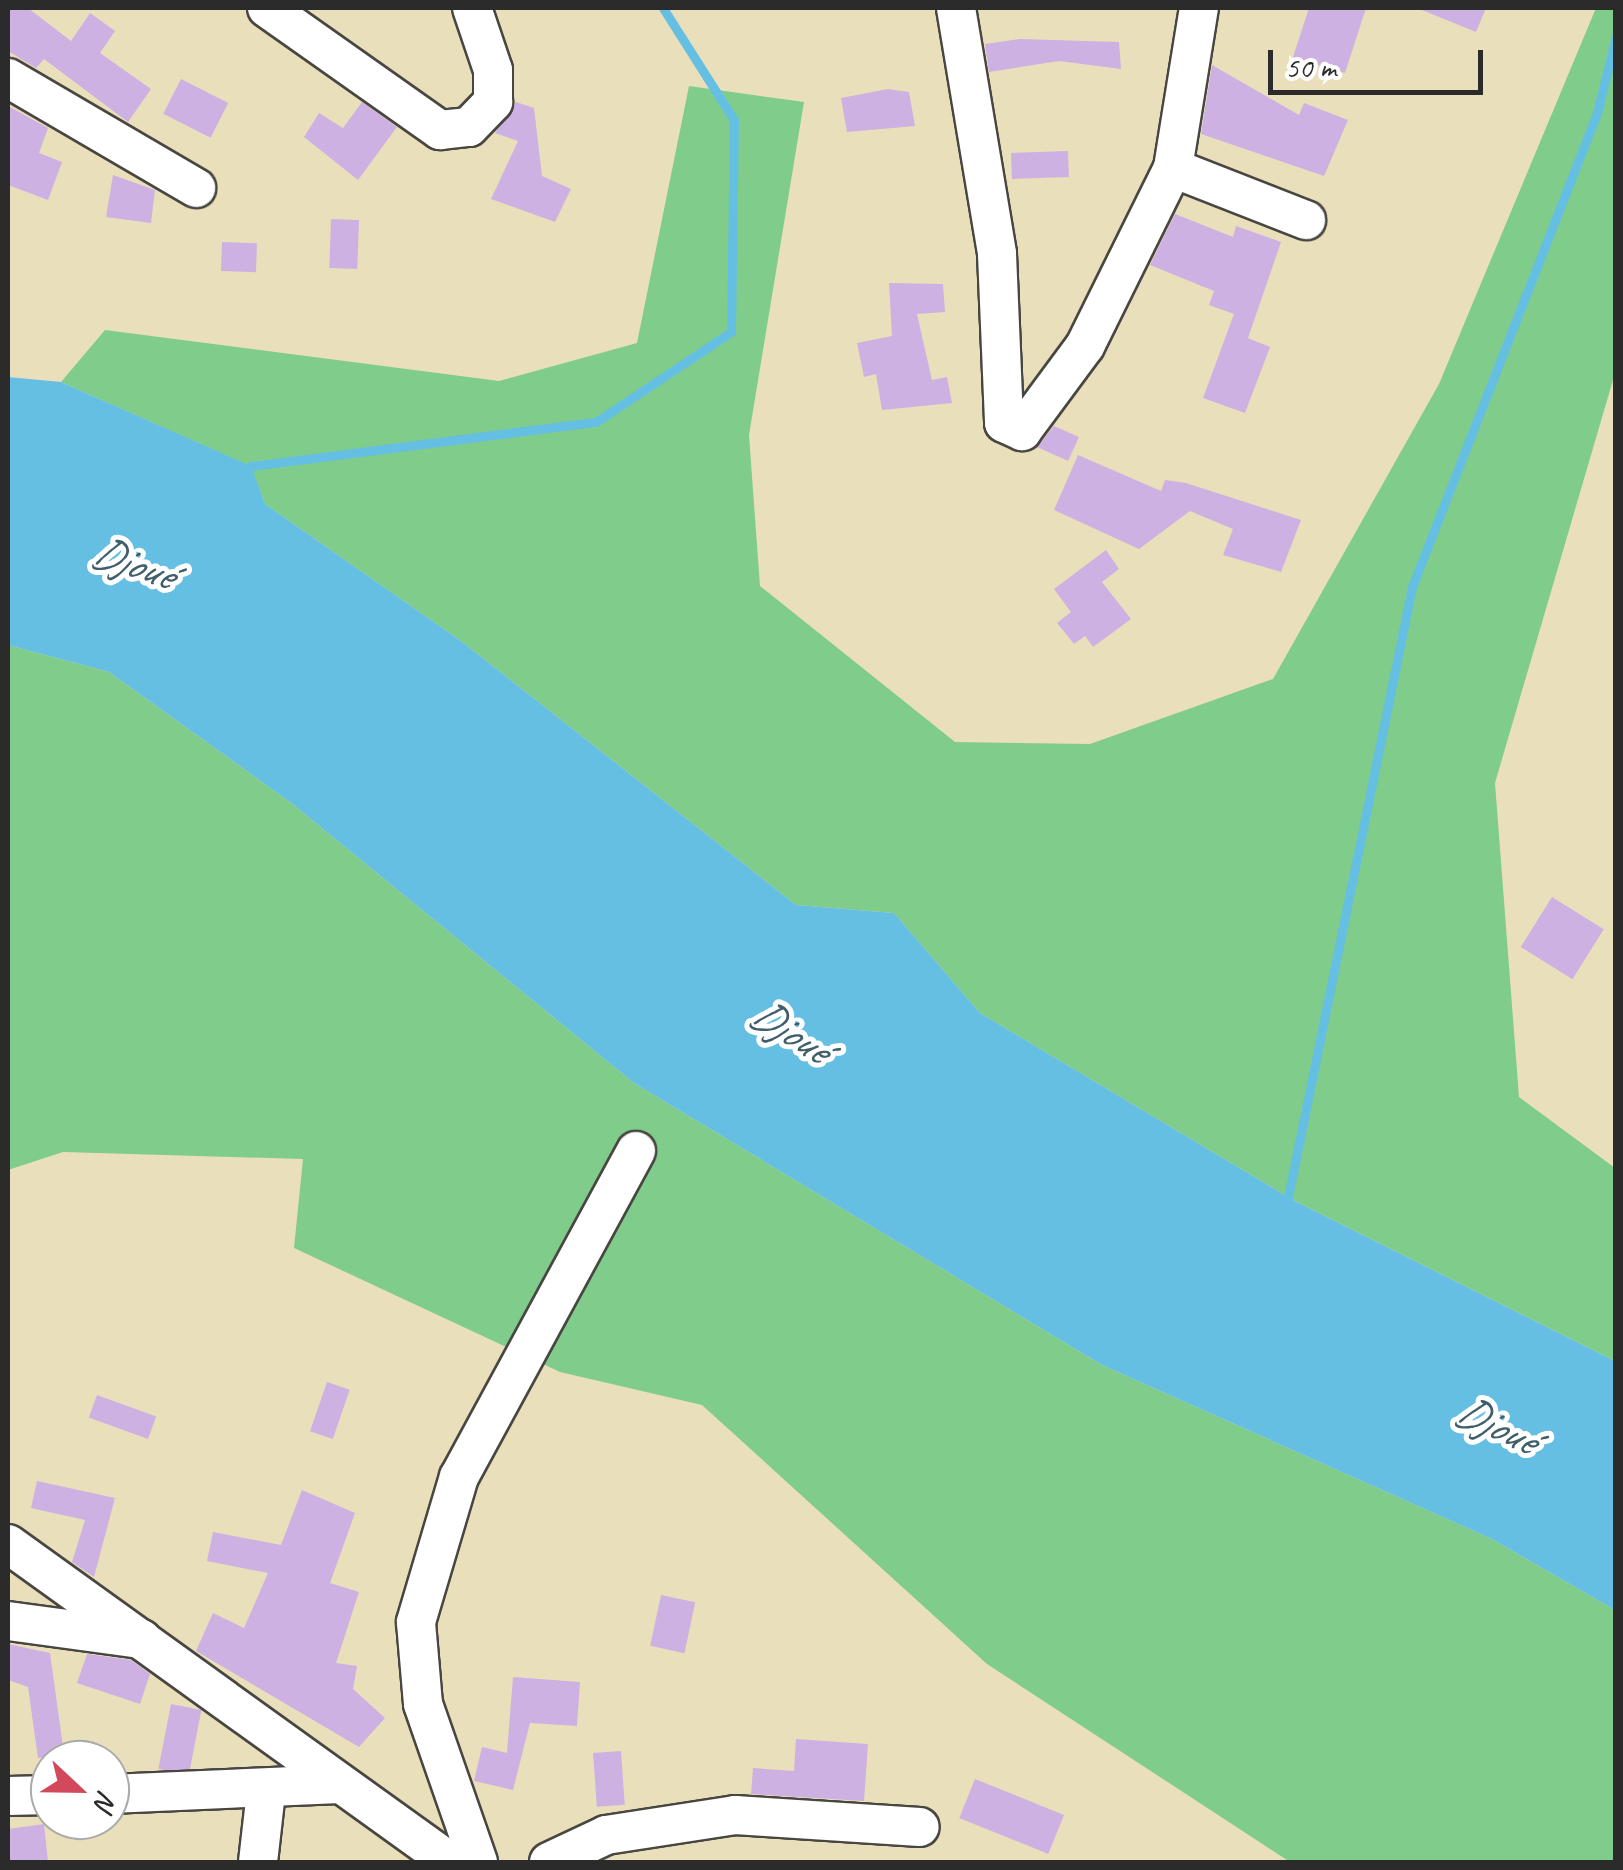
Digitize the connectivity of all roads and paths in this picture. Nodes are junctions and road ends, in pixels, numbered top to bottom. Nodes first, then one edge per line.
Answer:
1 (268, 8) edge
2 (472, 8) edge
3 (956, 8) edge
4 (1199, 8) edge
5 (8, 78) edge
6 (1173, 168) junction
7 (196, 188) dead end
8 (1306, 220) dead end
9 (636, 1151) dead end
10 (8, 1544) edge
11 (8, 1621) edge
12 (150, 1640) junction
13 (340, 1784) junction
14 (266, 1792) junction
15 (130, 1794) edge
16 (920, 1827) dead end
17 (258, 1862) edge
18 (450, 1862) edge
19 (478, 1862) edge
20 (549, 1862) edge

1 - 2 street
3 - 6 street
4 - 6 street
5 - 7 street
6 - 8 street
9 - 19 street
10 - 12 street
11 - 12 street
12 - 13 street
13 - 14 street
13 - 18 street
14 - 15 street
14 - 17 street
16 - 20 street

